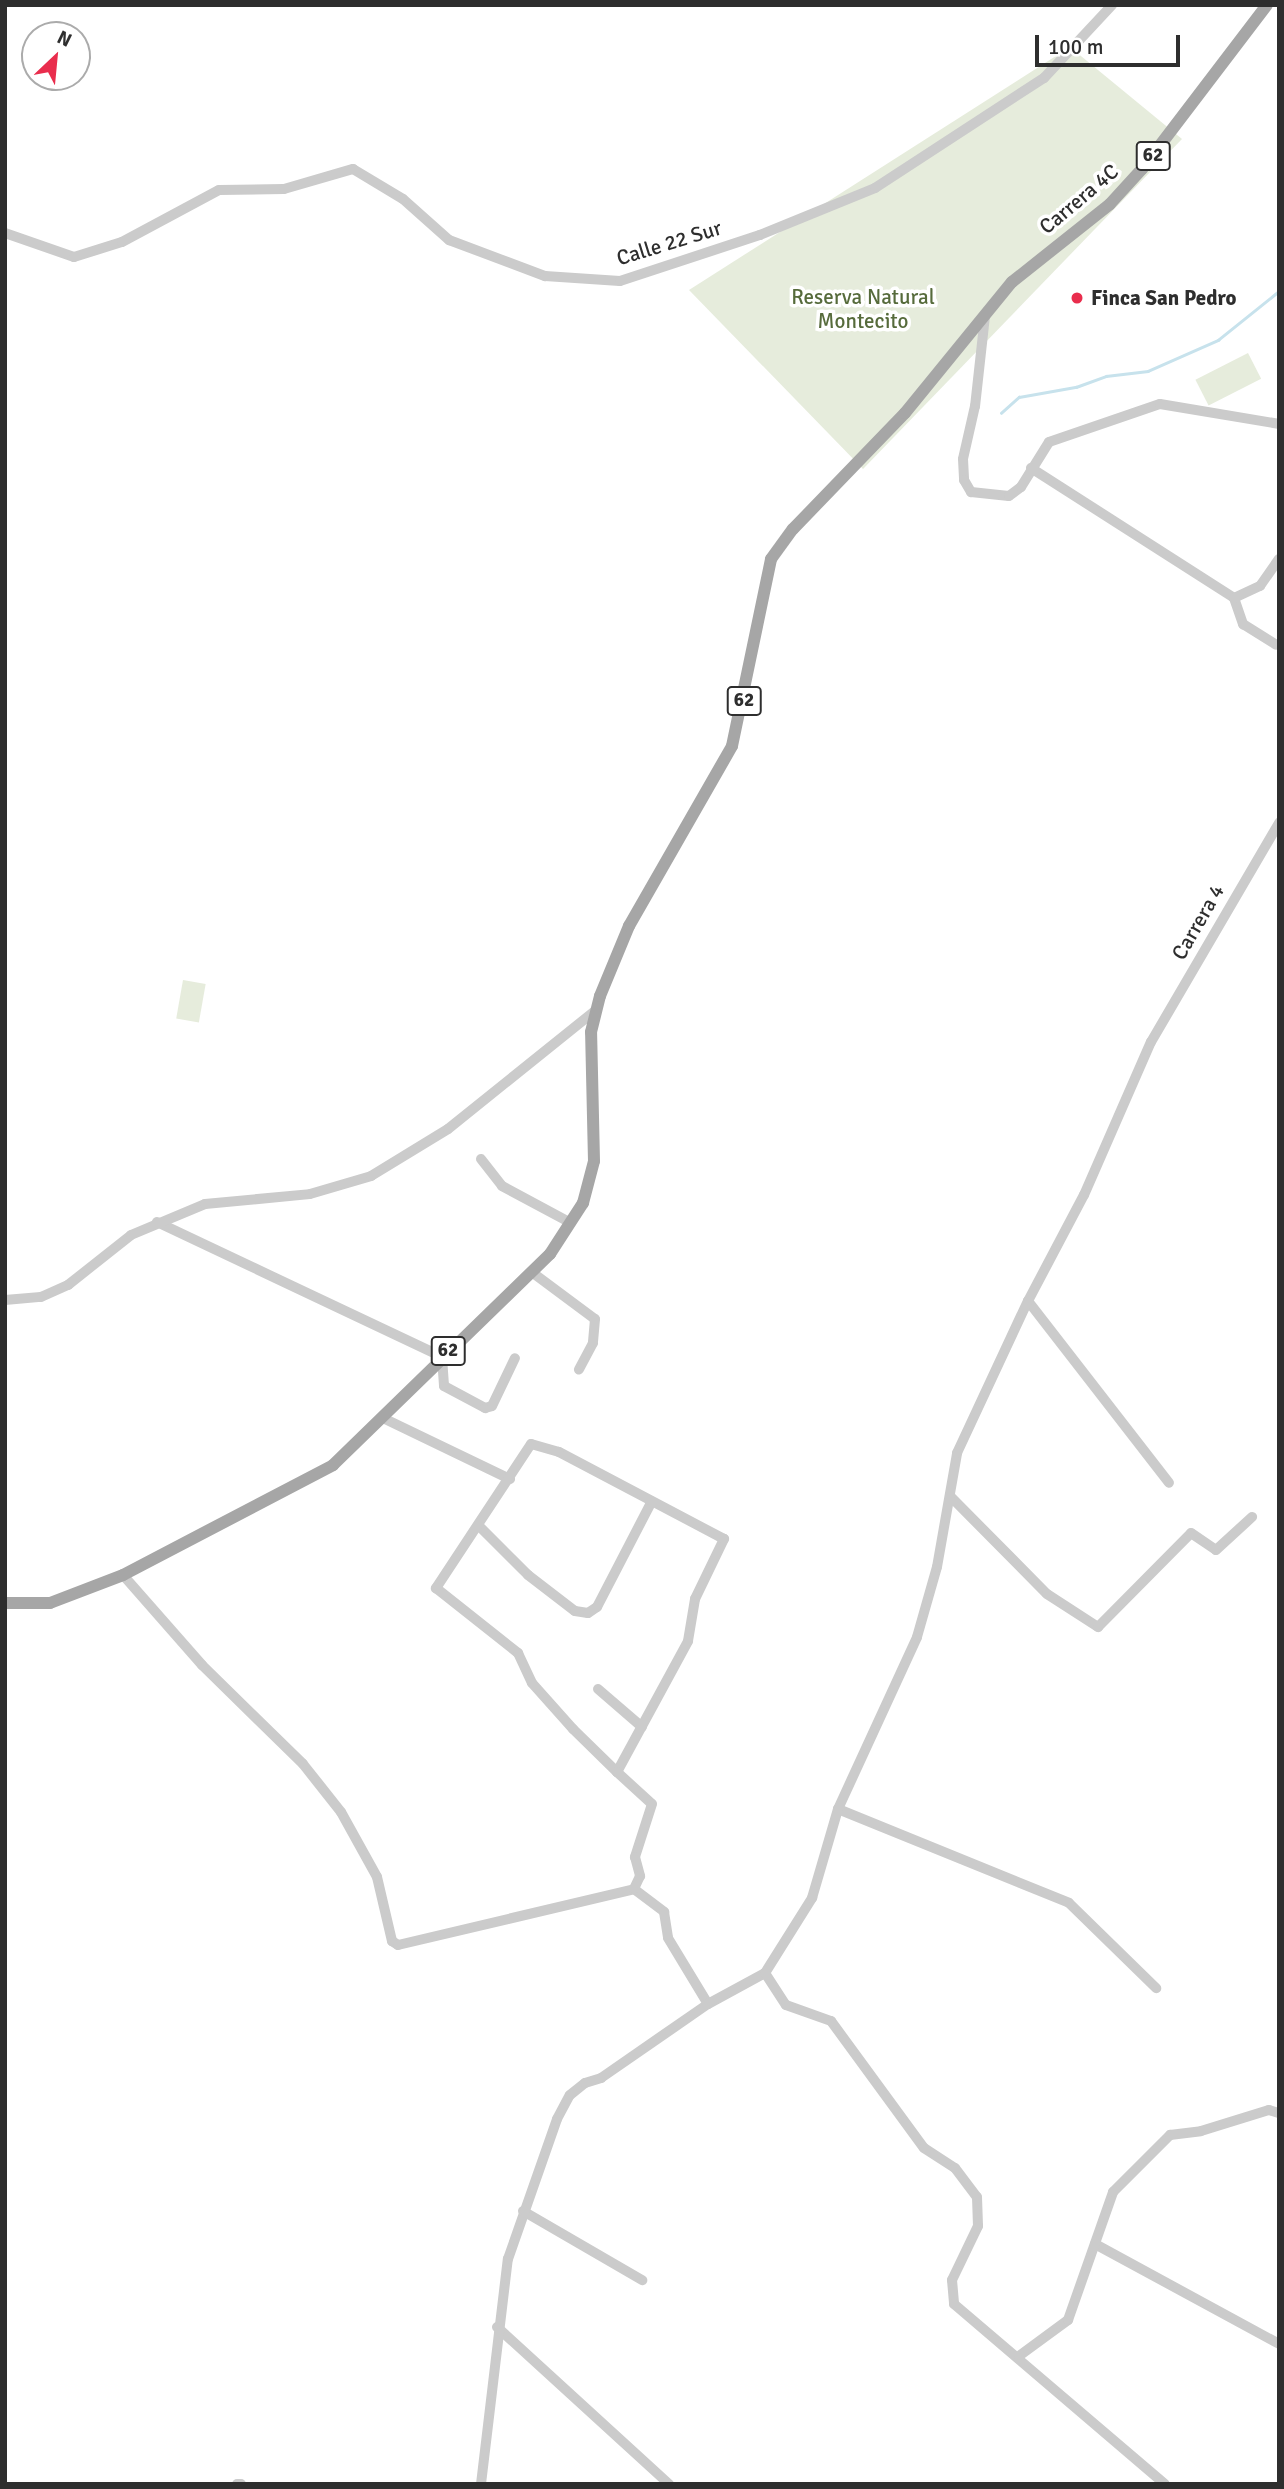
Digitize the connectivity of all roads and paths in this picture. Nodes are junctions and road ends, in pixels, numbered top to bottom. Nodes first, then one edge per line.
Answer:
1 (1112, 5) edge
2 (1267, 5) edge
3 (5, 233) edge
4 (985, 316) junction
5 (1279, 424) edge
6 (1031, 468) junction
7 (1279, 559) edge
8 (1234, 598) junction
9 (1276, 645) dead end
10 (1279, 823) edge
11 (597, 1009) junction
12 (481, 1159) dead end
13 (157, 1222) junction
14 (571, 1223) junction
15 (533, 1273) junction
16 (5, 1300) edge
17 (1028, 1301) junction
18 (443, 1357) junction
19 (515, 1359) dead end
20 (579, 1369) dead end
21 (383, 1418) junction
22 (509, 1479) junction
23 (1169, 1483) dead end
24 (951, 1497) junction
25 (652, 1501) junction
26 (1252, 1517) dead end
27 (480, 1527) junction
28 (123, 1575) junction
29 (5, 1604) edge
30 (598, 1689) dead end
31 (642, 1727) junction
32 (617, 1772) junction
33 (838, 1809) junction
34 (634, 1889) junction
35 (765, 1973) junction
36 (1156, 1988) dead end
37 (710, 2004) junction
38 (1279, 2113) edge
39 (523, 2211) junction
40 (1095, 2244) junction
41 (642, 2280) dead end
42 (497, 2327) junction
43 (1279, 2344) edge
44 (1019, 2356) junction
45 (481, 2484) edge
46 (669, 2484) edge
47 (1164, 2484) edge

1 - 3 street, Calle 22 Sur
2 - 4 main road, Carrera 4C / 62
4 - 6 street
4 - 11 main road, 62
5 - 6 street
6 - 8 street
7 - 8 street
8 - 9 street
10 - 17 street, Carrera 4
11 - 13 street
11 - 14 main road, 62
12 - 14 street
13 - 16 street
13 - 18 street
14 - 15 main road, 62
15 - 18 main road, 62
15 - 20 street
17 - 23 street
17 - 24 street, Carrera 4
18 - 19 street
18 - 21 main road, 62
21 - 22 street
21 - 28 main road, 62
22 - 25 street
22 - 27 street
24 - 26 street
24 - 33 street, Carrera 4
25 - 27 street
25 - 31 street
27 - 32 street
28 - 29 main road, 62
28 - 34 street
30 - 31 street
31 - 32 street
32 - 34 street
33 - 35 street, Carrera 4
33 - 36 street
34 - 37 street
35 - 37 street
35 - 44 street
37 - 39 street
38 - 40 street
39 - 41 street
39 - 42 street
40 - 43 street
40 - 44 street
42 - 45 street
42 - 46 street
44 - 47 street

